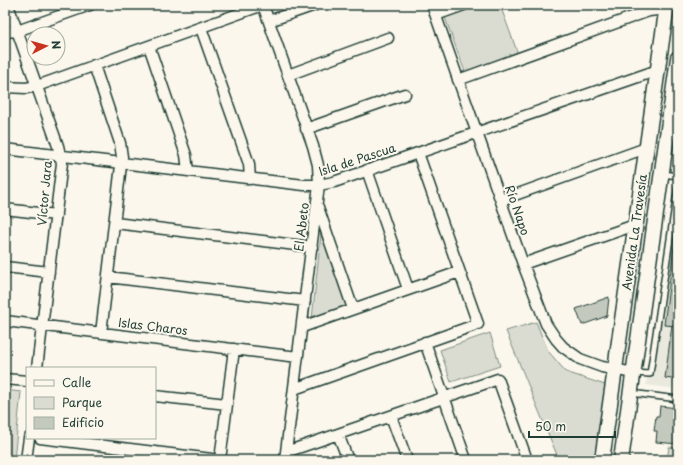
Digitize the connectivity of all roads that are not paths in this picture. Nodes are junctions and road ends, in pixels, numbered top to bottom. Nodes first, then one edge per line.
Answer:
1 (8, 5) edge
2 (90, 5) edge
3 (263, 5) edge
4 (314, 5) edge
5 (432, 5) edge
6 (464, 5) edge
7 (667, 7) edge
8 (73, 8) edge
9 (436, 15) junction
10 (269, 21) junction
11 (201, 28) junction
12 (17, 31) junction
13 (5, 32) edge
14 (388, 38) dead end
15 (149, 46) junction
16 (678, 58) edge
17 (94, 65) junction
18 (658, 70) junction
19 (288, 75) junction
20 (458, 80) junction
21 (36, 86) junction
22 (5, 87) edge
23 (674, 90) junction
24 (405, 94) dead end
25 (306, 129) junction
26 (477, 132) junction
27 (646, 148) junction
28 (5, 149) edge
29 (418, 153) junction
30 (60, 156) junction
31 (122, 163) junction
32 (368, 170) junction
33 (188, 171) junction
34 (662, 174) junction
35 (678, 176) edge
36 (250, 179) junction
37 (319, 185) junction
38 (678, 185) edge
39 (501, 200) junction
40 (317, 204) junction
41 (5, 209) edge
42 (56, 215) junction
43 (115, 223) junction
44 (635, 225) junction
45 (312, 247) junction
46 (523, 264) junction
47 (5, 267) edge
48 (49, 272) junction
49 (460, 272) junction
50 (108, 278) junction
51 (408, 289) junction
52 (305, 301) junction
53 (353, 309) junction
54 (5, 321) edge
55 (42, 326) junction
56 (302, 327) junction
57 (101, 333) junction
58 (424, 342) junction
59 (234, 349) junction
60 (298, 357) junction
61 (37, 367) edge
62 (615, 370) junction
63 (634, 373) junction
64 (5, 379) edge
65 (26, 381) edge
66 (294, 389) junction
67 (631, 393) junction
68 (156, 396) edge
69 (444, 397) junction
70 (678, 399) edge
71 (227, 404) junction
72 (391, 416) junction
73 (338, 434) junction
74 (29, 439) edge
75 (48, 439) edge
76 (286, 456) edge
77 (26, 460) edge
78 (220, 460) edge
79 (348, 460) edge
80 (407, 460) edge
81 (466, 460) edge
82 (526, 460) edge
83 (602, 460) edge
84 (621, 460) edge

1 - 12 street, Víctor Jara
2 - 8 street
3 - 10 street, El Abeto
3 - 11 street
4 - 10 street
5 - 9 street, Río Napo
6 - 9 street
7 - 18 street, Avenida La Travesía
7 - 20 street
8 - 12 street
9 - 20 street, Río Napo
10 - 19 street, El Abeto
11 - 15 street
11 - 36 street
12 - 13 street
12 - 21 street, Víctor Jara
14 - 19 street
15 - 17 street
15 - 33 street
16 - 23 street, Avenida La Travesía
17 - 21 street
17 - 31 street
18 - 23 street
18 - 26 street, Isla de Pascua
18 - 27 street, Avenida La Travesía
19 - 25 street, El Abeto
20 - 26 street, Río Napo
21 - 22 street
21 - 30 street, Víctor Jara
23 - 34 street, Avenida La Travesía
24 - 25 street
25 - 37 street, El Abeto
26 - 29 street, Isla de Pascua
26 - 39 street, Río Napo
27 - 39 street
27 - 44 street, Avenida La Travesía
28 - 30 street, Isla de Pascua
29 - 32 street, Isla de Pascua
29 - 49 street
30 - 31 street, Isla de Pascua
30 - 42 street, Víctor Jara
31 - 33 street, Isla de Pascua
31 - 43 street
32 - 37 street, Isla de Pascua
32 - 51 street
33 - 36 street, Isla de Pascua
34 - 35 lane
34 - 63 street, Avenida La Travesía
36 - 37 street, Isla de Pascua
37 - 40 street, El Abeto
38 - 63 lane
39 - 46 street, Río Napo
40 - 45 street, El Abeto
40 - 53 street
41 - 42 street
42 - 48 street, Víctor Jara
43 - 45 street
43 - 50 street
44 - 46 street
44 - 62 street, Avenida La Travesía
45 - 52 street, El Abeto
46 - 62 street, Río Napo
47 - 48 street
48 - 55 street, Víctor Jara
49 - 51 street
49 - 58 street
50 - 52 street
50 - 57 street
51 - 53 street
52 - 56 street, El Abeto
53 - 56 street
54 - 55 street, Islas Charos
55 - 57 street, Islas Charos
55 - 61 street, Víctor Jara
56 - 60 street, El Abeto
57 - 59 street, Islas Charos
58 - 66 street
58 - 69 street
59 - 60 street, Islas Charos
59 - 71 street
60 - 66 street, El Abeto
62 - 63 street, Río Napo
62 - 83 street, Avenida La Travesía
63 - 67 street, Avenida La Travesía
64 - 65 street
66 - 76 street, El Abeto
67 - 70 lane
67 - 84 street, Avenida La Travesía
68 - 71 street
69 - 72 street
69 - 81 street
69 - 82 street
71 - 78 street
72 - 73 street
72 - 80 street
73 - 76 street
73 - 79 street
74 - 77 street
75 - 78 street

